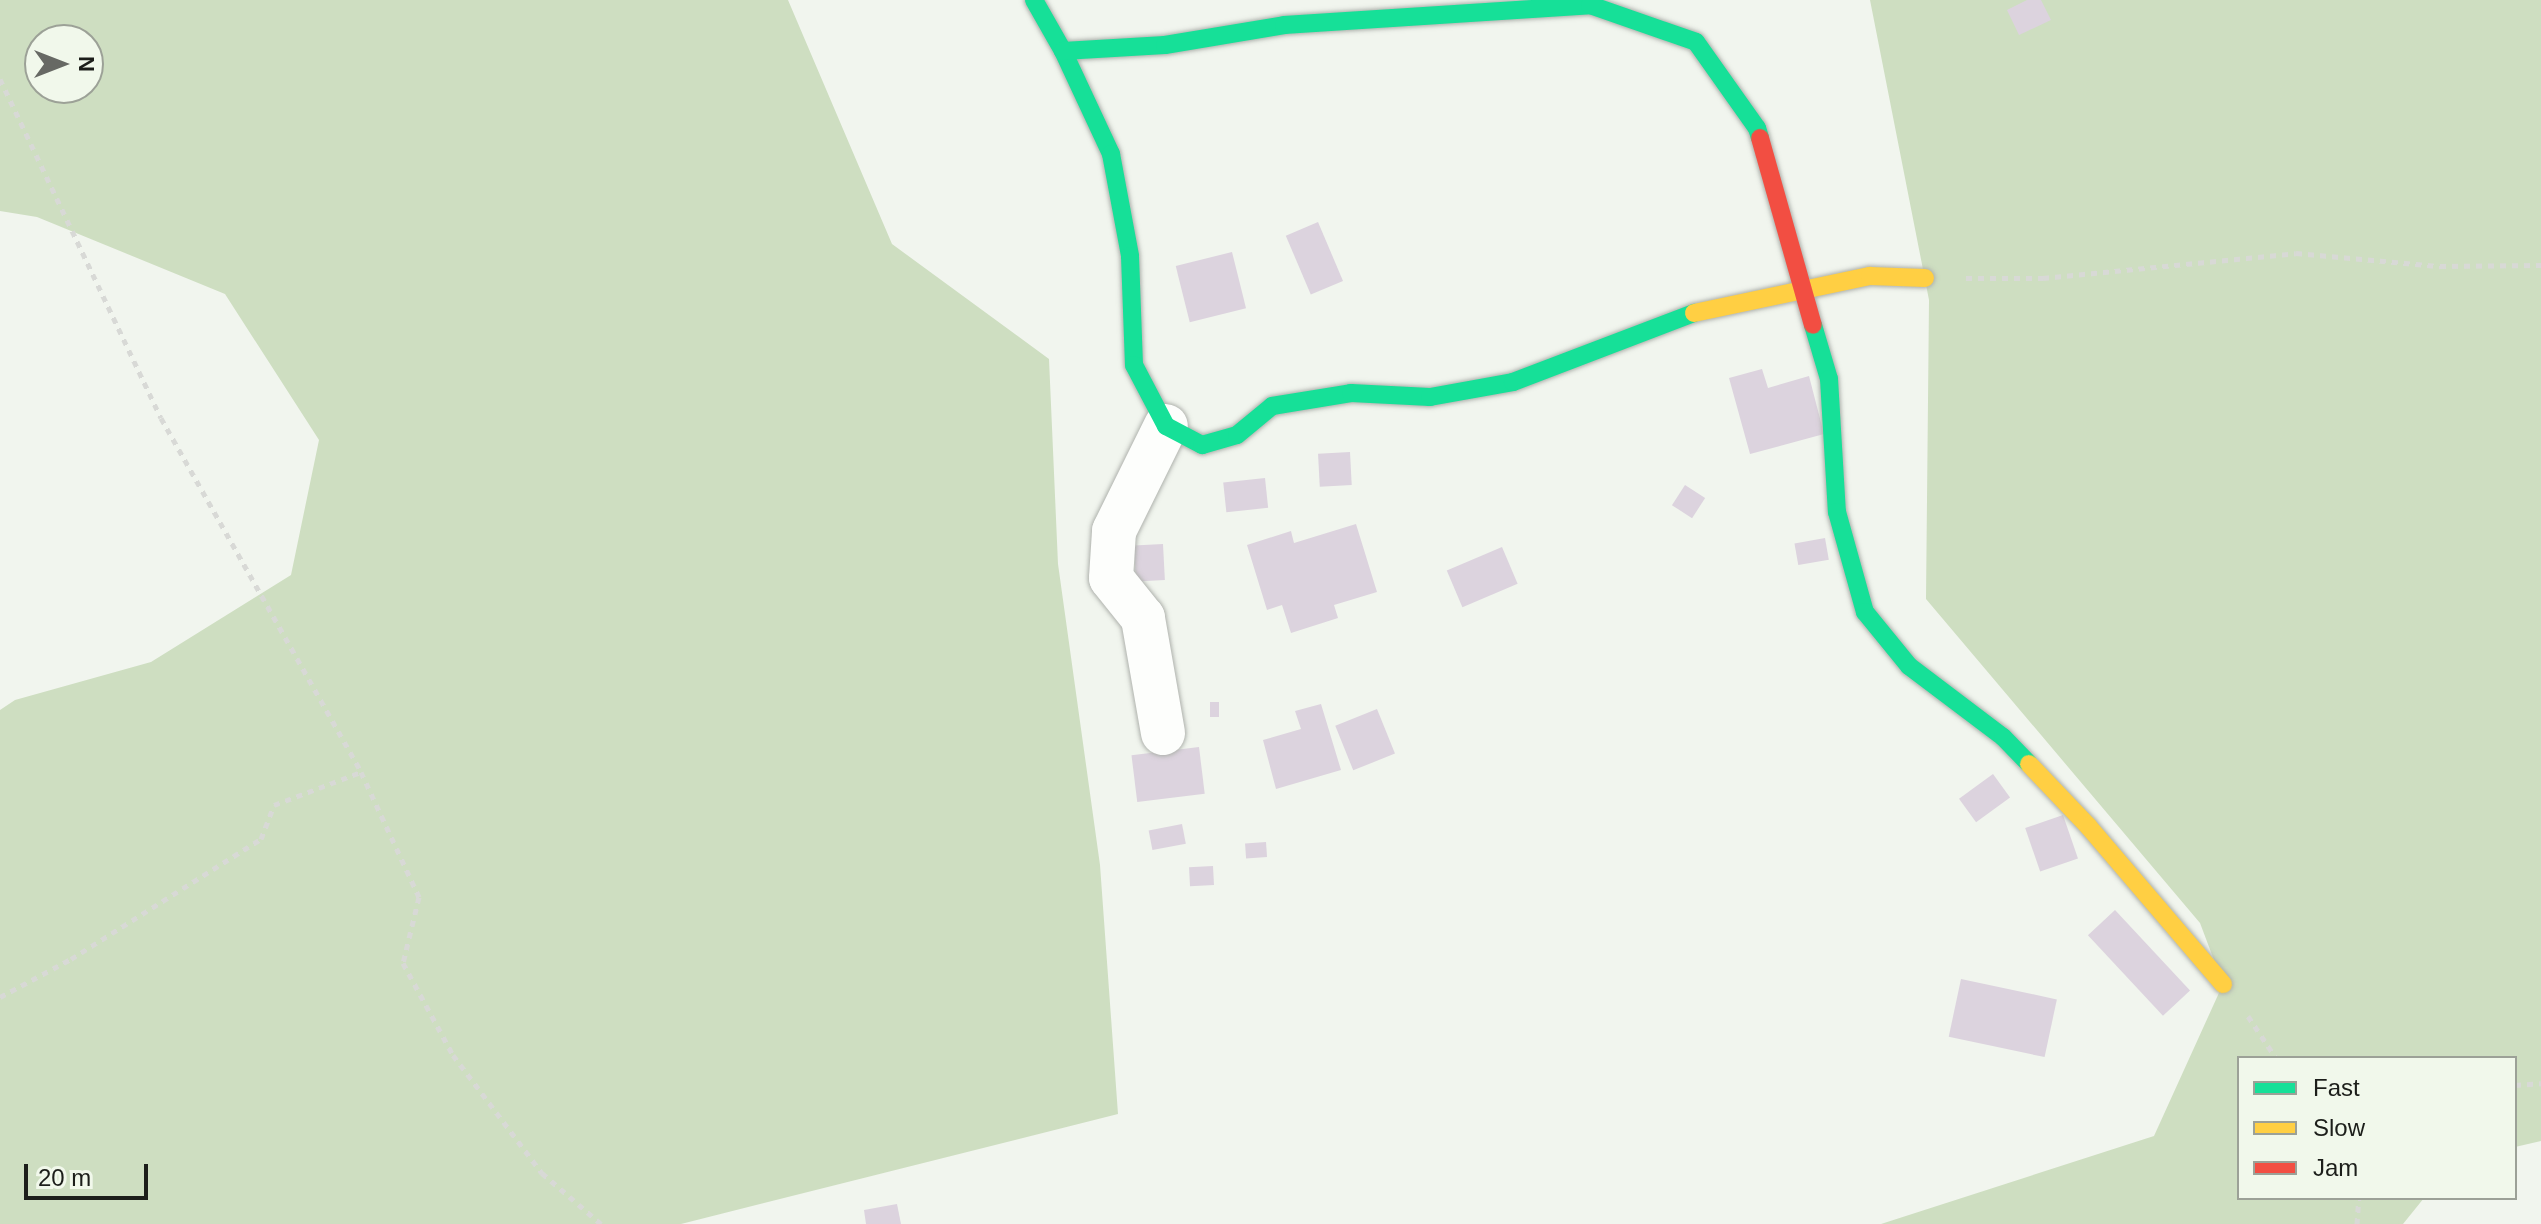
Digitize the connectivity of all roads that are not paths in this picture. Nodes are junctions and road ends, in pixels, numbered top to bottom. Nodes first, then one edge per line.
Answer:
1 (1034, 0) edge
2 (1063, 51) junction
3 (1925, 278) road end
4 (1803, 290) junction
5 (1166, 426) junction
6 (1163, 733) dead end
7 (2223, 984) dead end

1 - 2 street
2 - 4 street
2 - 5 street
3 - 4 street
4 - 5 street
4 - 7 street
5 - 6 street

